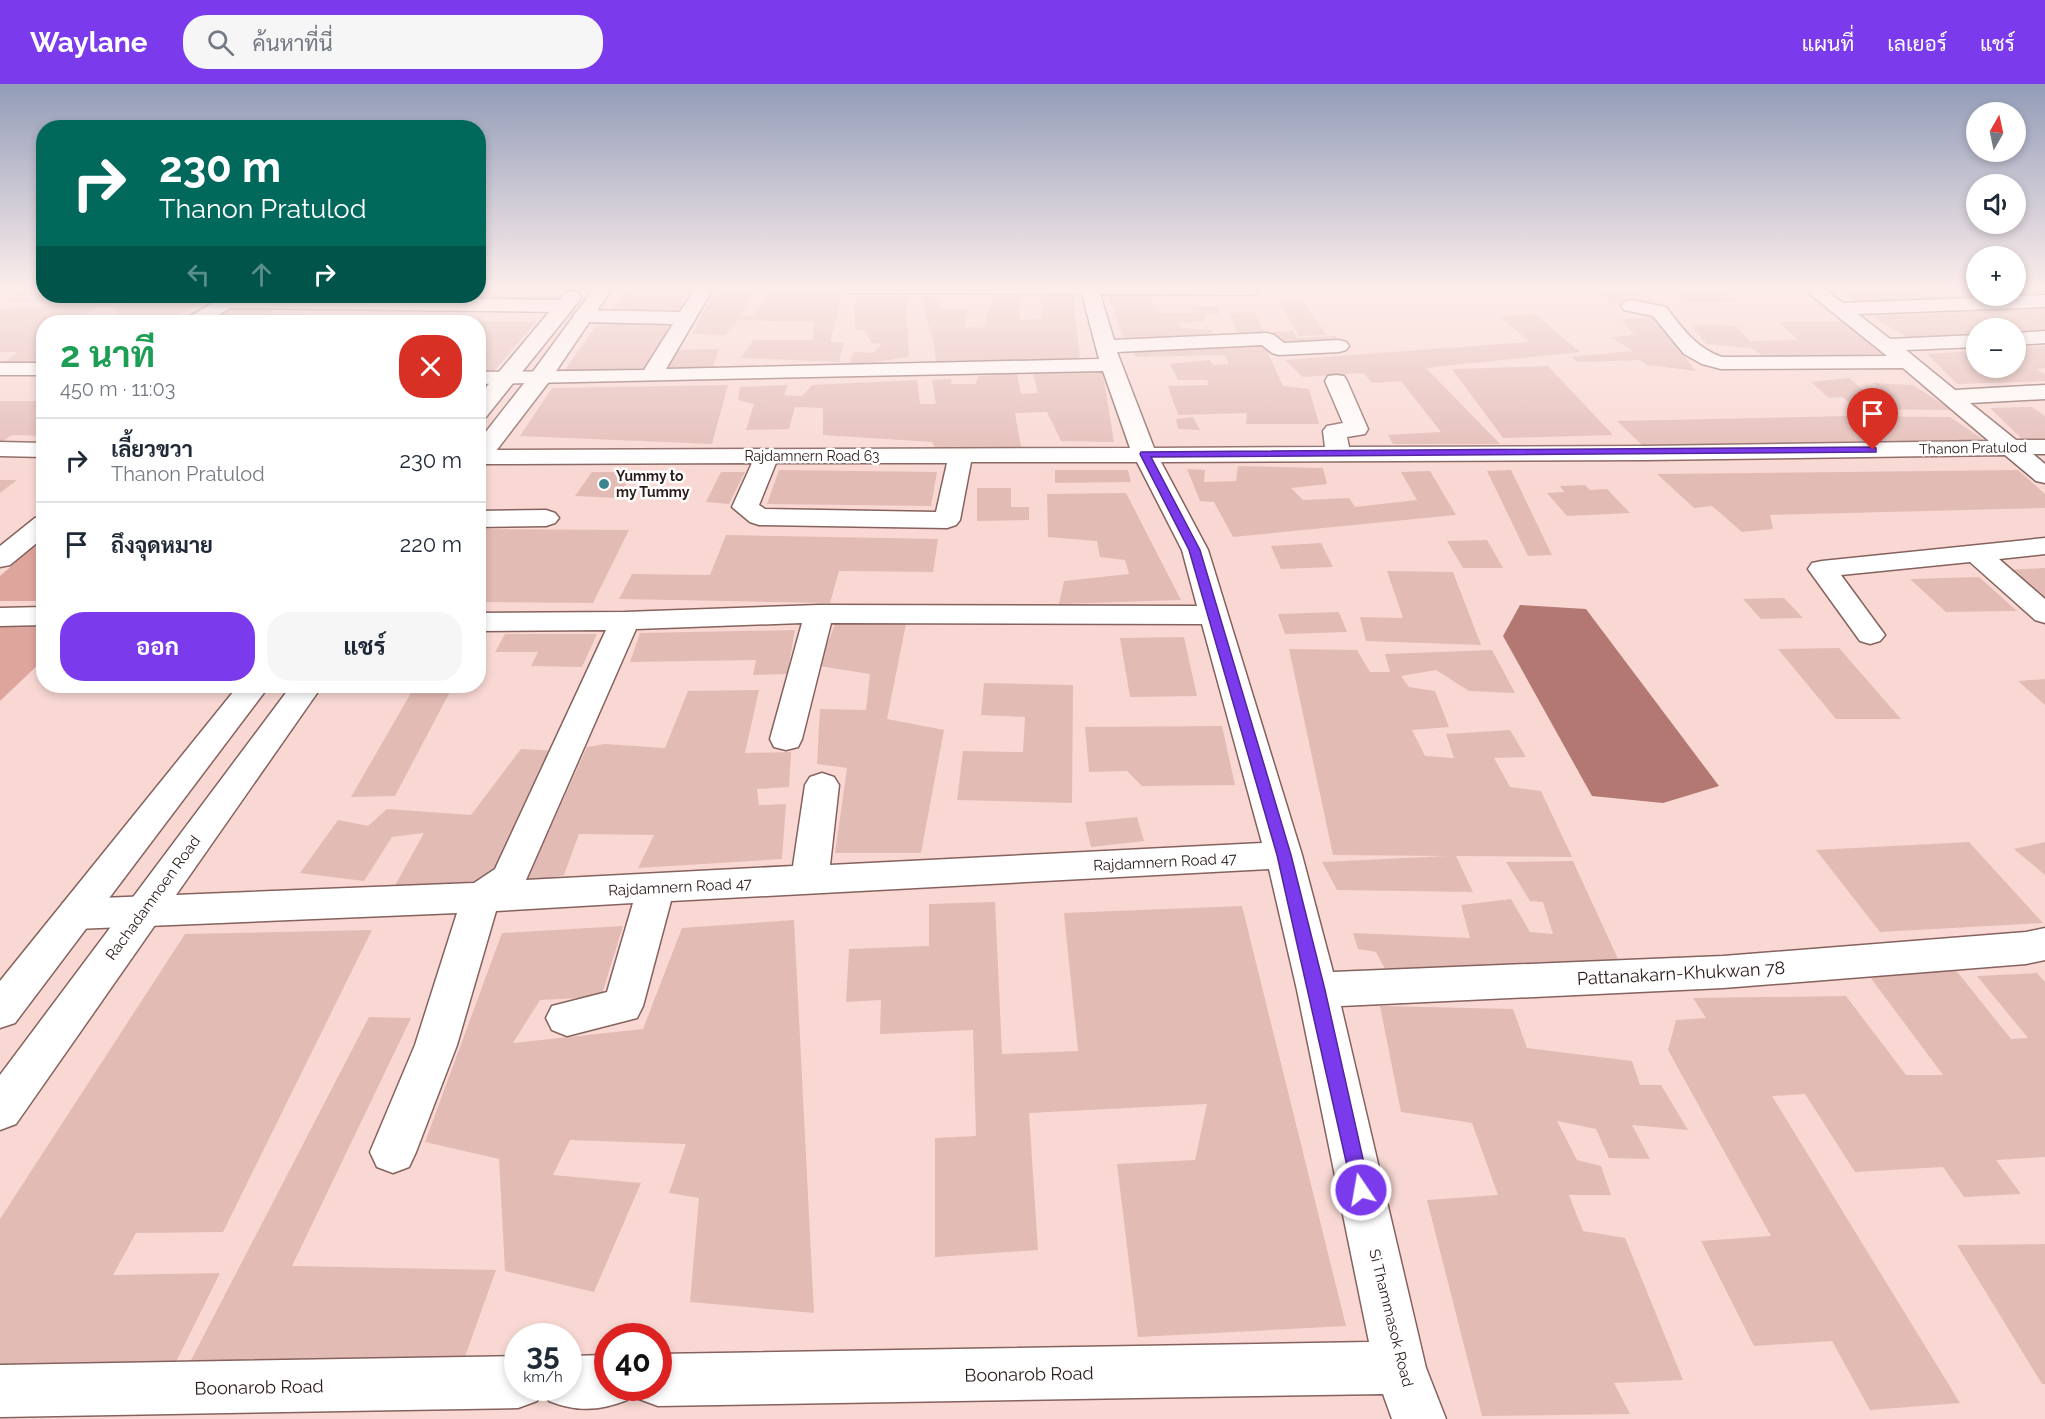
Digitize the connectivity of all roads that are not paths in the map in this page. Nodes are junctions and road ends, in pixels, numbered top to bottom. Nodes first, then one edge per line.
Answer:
1 (535, 349) edge
2 (554, 349) edge
3 (667, 349) edge
4 (1107, 349) edge
5 (1165, 349) edge
6 (1689, 349) edge
7 (1892, 349) edge
8 (1109, 355) junction
9 (1908, 362) junction
10 (0, 369) edge
11 (36, 369) edge
12 (651, 376) junction
13 (486, 378) edge
14 (540, 378) junction
15 (506, 379) junction
16 (1336, 381) dead end
17 (2045, 392) edge
18 (1951, 397) junction
19 (486, 403) edge
20 (2045, 447) edge
21 (2009, 448) junction
22 (0, 449) edge
23 (486, 449) edge
24 (36, 450) edge
25 (1145, 454) junction
26 (1338, 454) junction
27 (961, 455) junction
28 (767, 456) junction
29 (486, 458) edge
30 (2045, 476) edge
31 (546, 518) dead end
32 (486, 519) edge
33 (36, 524) edge
34 (0, 525) edge
35 (36, 529) edge
36 (2045, 546) edge
37 (1975, 552) junction
38 (0, 559) edge
39 (819, 614) junction
40 (2045, 614) edge
41 (1213, 615) junction
42 (36, 616) edge
43 (0, 617) edge
44 (625, 621) junction
45 (486, 622) edge
46 (1869, 635) dead end
47 (249, 693) edge
48 (302, 693) edge
49 (786, 739) dead end
50 (822, 785) dead end
51 (1284, 855) junction
52 (810, 880) junction
53 (656, 888) junction
54 (481, 897) junction
55 (144, 911) junction
56 (76, 914) junction
57 (2039, 953) edge
58 (1317, 990) junction
59 (5, 996) edge
60 (567, 1018) dead end
61 (0, 1110) edge
62 (393, 1152) dead end
63 (1400, 1368) junction
64 (672, 1380) edge
65 (504, 1382) edge
66 (0, 1391) edge
67 (1419, 1419) edge

1 - 15 street
2 - 14 street
3 - 12 street
4 - 8 street, Si Thammasok Road
5 - 8 street
6 - 9 street
7 - 9 street
8 - 12 street
8 - 25 street, Si Thammasok Road
9 - 18 street
10 - 11 street
12 - 14 street
13 - 15 street
14 - 15 street
14 - 23 street
15 - 19 street
16 - 26 street
17 - 18 street
18 - 21 street
20 - 21 street, Thanon Pratulod
21 - 26 street, Thanon Pratulod
21 - 30 street
22 - 24 street
25 - 26 street, Thanon Pratulod
25 - 27 street, Rajdamnern Road 63
25 - 41 street, Si Thammasok Road
27 - 28 street, Rajdamnern Road 63
27 - 28 street
28 - 29 street, Rajdamnern Road 63
31 - 32 street
33 - 34 street
35 - 38 street
36 - 37 street
37 - 40 street
37 - 46 street
39 - 41 street
39 - 44 street
39 - 49 street
41 - 51 street, Si Thammasok Road
42 - 43 street
44 - 45 street
44 - 54 street
47 - 56 street
48 - 55 street, Rachadamnoen Road
50 - 52 street
51 - 52 street, Rajdamnern Road 47
51 - 58 street, Si Thammasok Road
52 - 53 street, Rajdamnern Road 47
53 - 54 street, Rajdamnern Road 47
53 - 60 street
54 - 55 street, Rajdamnern Road 47
54 - 62 street
55 - 56 street, Rajdamnern Road 47
55 - 61 street, Rachadamnoen Road
56 - 59 street
57 - 58 street, Pattanakarn-Khukwan 78
58 - 63 street, Si Thammasok Road
63 - 64 street, Boonarob Road
63 - 67 street, Si Thammasok Road
65 - 66 street, Boonarob Road

